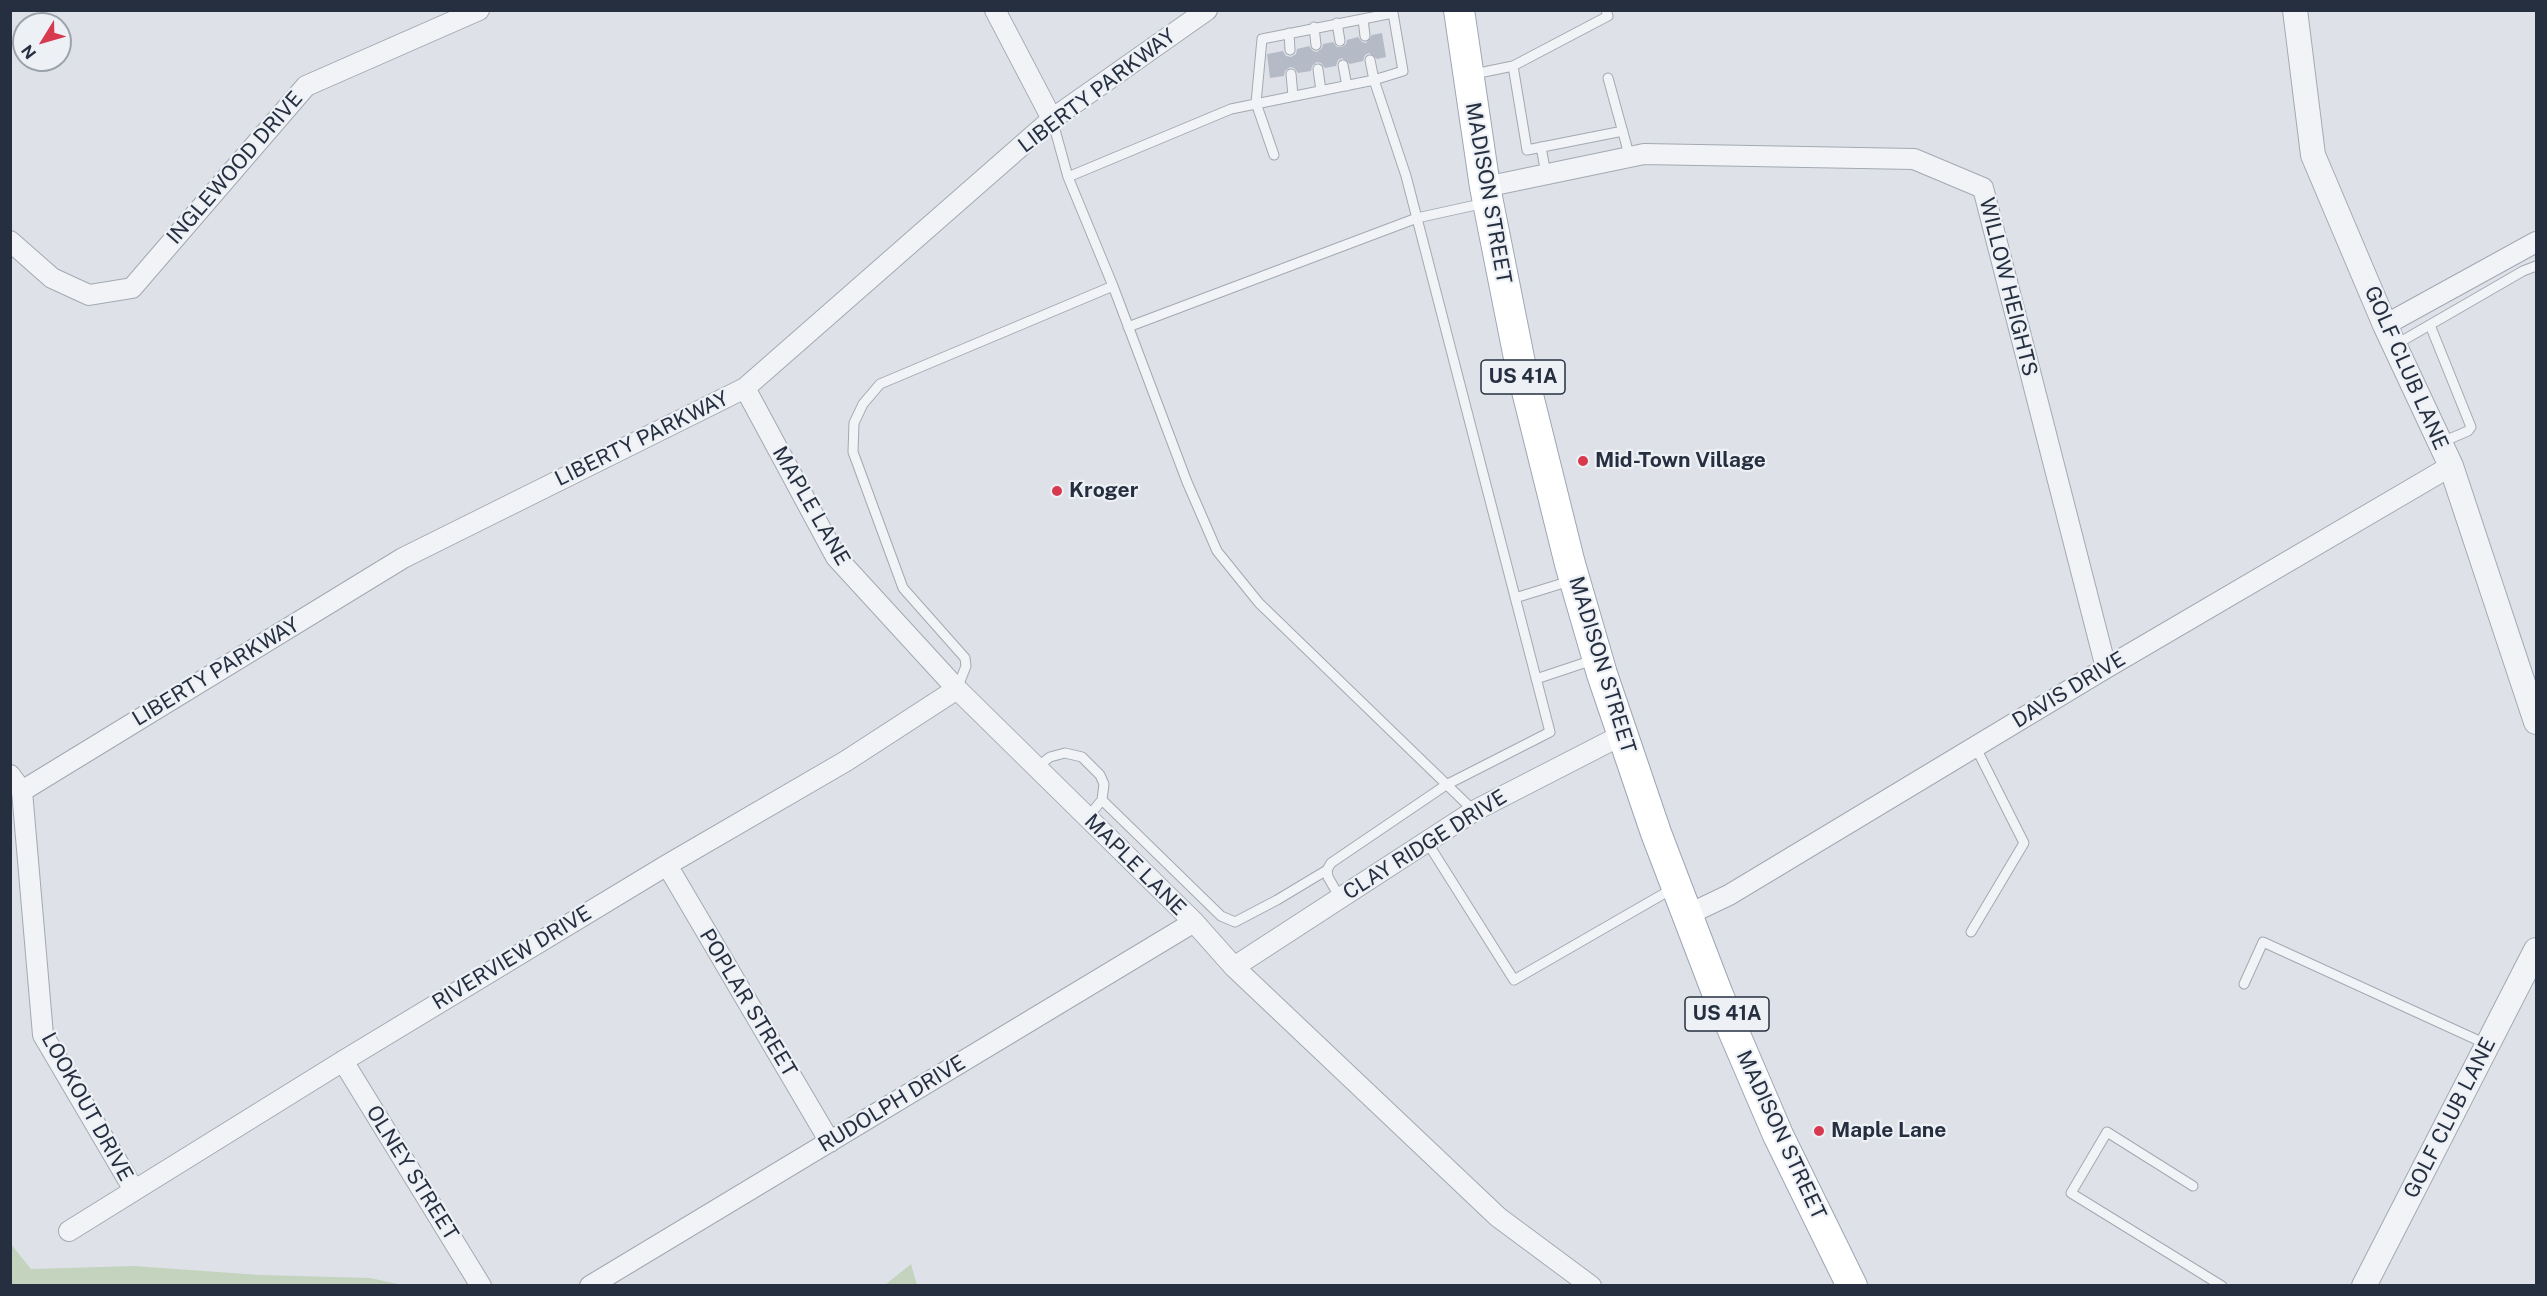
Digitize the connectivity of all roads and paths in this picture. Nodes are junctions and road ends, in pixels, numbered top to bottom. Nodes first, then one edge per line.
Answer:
1 (479, 10) edge
2 (995, 10) edge
3 (1207, 10) edge
4 (1459, 10) edge
5 (1606, 10) edge
6 (2295, 10) edge
7 (1363, 19) junction
8 (1337, 23) junction
9 (1314, 27) junction
10 (1289, 33) junction
11 (1365, 36) dead end
12 (1340, 41) dead end
13 (1316, 45) dead end
14 (1290, 50) dead end
15 (1370, 60) dead end
16 (1343, 65) dead end
17 (1512, 66) junction
18 (1318, 69) dead end
19 (1291, 74) dead end
20 (1468, 75) junction
21 (1608, 78) dead end
22 (1374, 80) junction
23 (1347, 86) junction
24 (1321, 91) junction
25 (1293, 96) junction
26 (1256, 103) junction
27 (1052, 119) junction
28 (1623, 131) junction
29 (1541, 147) junction
30 (1274, 155) dead end
31 (1630, 158) junction
32 (1546, 174) junction
33 (1068, 177) junction
34 (1486, 195) junction
35 (1417, 218) junction
36 (10, 241) edge
37 (2536, 242) edge
38 (2536, 266) edge
39 (1113, 286) junction
40 (2430, 325) junction
41 (1128, 327) junction
42 (2390, 335) junction
43 (745, 388) junction
44 (2440, 443) junction
45 (2451, 466) junction
46 (1575, 580) junction
47 (1515, 598) junction
48 (1598, 658) junction
49 (2106, 668) junction
50 (1536, 679) junction
51 (957, 689) junction
52 (2536, 722) edge
53 (1622, 735) junction
54 (1975, 746) junction
55 (1037, 767) junction
56 (16, 783) edge
57 (1446, 785) junction
58 (1102, 800) junction
59 (1474, 811) junction
60 (1088, 818) junction
61 (1427, 842) junction
62 (667, 865) junction
63 (1327, 870) junction
64 (1676, 886) junction
65 (1340, 898) junction
66 (1687, 915) junction
67 (1194, 922) junction
68 (1971, 932) dead end
69 (2536, 950) edge
70 (1234, 967) junction
71 (2244, 984) dead end
72 (2488, 1045) junction
73 (343, 1061) junction
74 (830, 1142) junction
75 (2193, 1186) dead end
76 (134, 1190) junction
77 (69, 1231) dead end
78 (481, 1286) edge
79 (590, 1286) edge
80 (1591, 1286) edge
81 (1852, 1286) edge
82 (2222, 1286) edge
83 (2364, 1286) edge

1 - 36 street, INGLEWOOD DRIVE
2 - 27 street
3 - 27 street, LIBERTY PARKWAY
4 - 20 main road, MADISON STREET / US 41A
5 - 17 lane
6 - 42 street, GOLF CLUB LANE
7 - 8 lane
7 - 11 lane
7 - 22 lane
8 - 9 lane
8 - 12 lane
9 - 10 lane
9 - 13 lane
10 - 14 lane
10 - 26 lane
15 - 22 lane
16 - 23 lane
17 - 20 lane
17 - 29 lane
18 - 24 lane
19 - 25 lane
20 - 34 main road, MADISON STREET / US 41A
21 - 28 lane
22 - 23 lane
22 - 35 lane
23 - 24 lane
24 - 25 lane
25 - 26 lane
26 - 30 lane
26 - 33 lane
27 - 33 lane
27 - 43 street, LIBERTY PARKWAY
28 - 29 lane
28 - 31 lane
29 - 32 lane
31 - 32 street, WILLOW HEIGHTS
31 - 49 street, WILLOW HEIGHTS
32 - 34 street, WILLOW HEIGHTS
33 - 39 lane
34 - 35 lane
34 - 46 main road, MADISON STREET / US 41A
35 - 41 lane
35 - 47 lane
37 - 42 street
38 - 40 lane
39 - 41 lane
39 - 51 lane
40 - 42 lane
40 - 44 lane
41 - 57 lane
42 - 44 street, GOLF CLUB LANE
43 - 51 street, MAPLE LANE
43 - 56 street, LIBERTY PARKWAY
44 - 45 street, GOLF CLUB LANE
45 - 49 street, DAVIS DRIVE
45 - 52 street, GOLF CLUB LANE
46 - 47 lane
46 - 48 main road, MADISON STREET / US 41A
47 - 50 lane
48 - 50 lane
48 - 53 main road, MADISON STREET / US 41A
49 - 54 street, DAVIS DRIVE
50 - 57 lane
51 - 55 street, MAPLE LANE
51 - 62 street, RIVERVIEW DRIVE
53 - 59 street, CLAY RIDGE DRIVE
53 - 64 main road, MADISON STREET / US 41A
54 - 66 street, DAVIS DRIVE
54 - 68 lane
55 - 58 lane
55 - 60 street, MAPLE LANE
56 - 76 street, LOOKOUT DRIVE
57 - 59 lane
57 - 63 lane
58 - 60 lane
58 - 63 lane
59 - 61 street, CLAY RIDGE DRIVE
60 - 67 street, MAPLE LANE
61 - 64 lane
61 - 65 street, CLAY RIDGE DRIVE
62 - 73 street, RIVERVIEW DRIVE
62 - 74 street, POPLAR STREET
63 - 65 lane
64 - 66 main road, MADISON STREET / US 41A
65 - 70 street, CLAY RIDGE DRIVE
66 - 81 main road, MADISON STREET / US 41A
67 - 70 street, MAPLE LANE
67 - 74 street, RUDOLPH DRIVE
69 - 72 street, GOLF CLUB LANE
70 - 80 street, MAPLE LANE
71 - 72 lane
72 - 83 street, GOLF CLUB LANE
73 - 76 street, RIVERVIEW DRIVE
73 - 78 street, OLNEY STREET
74 - 79 street, RUDOLPH DRIVE
75 - 82 lane
76 - 77 street, RIVERVIEW DRIVE

